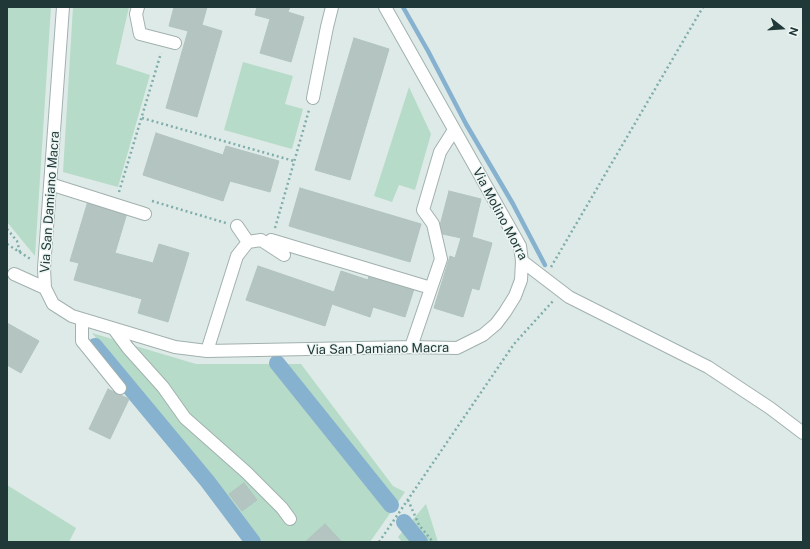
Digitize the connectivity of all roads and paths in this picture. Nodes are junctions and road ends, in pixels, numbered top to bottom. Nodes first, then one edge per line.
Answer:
1 (63, 7) edge
2 (138, 7) edge
3 (332, 7) edge
4 (385, 7) edge
5 (703, 7) edge
6 (170, 42) joint
7 (313, 98) joint
8 (142, 118) junction
9 (454, 130) junction
10 (294, 161) junction
11 (50, 184) junction
12 (120, 192) dead end
13 (145, 214) dead end
14 (237, 226) dead end
15 (7, 229) edge
16 (271, 239) junction
17 (248, 242) junction
18 (7, 244) edge
19 (20, 252) junction
20 (284, 255) dead end
21 (522, 261) junction
22 (44, 268) junction
23 (14, 274) dead end
24 (545, 278) junction
25 (45, 288) junction
26 (432, 288) junction
27 (562, 292) junction
28 (82, 319) junction
29 (114, 329) junction
30 (411, 347) junction
31 (207, 351) junction
32 (120, 388) dead end
33 (803, 433) edge
34 (408, 499) junction
35 (290, 519) dead end
36 (379, 542) edge
37 (433, 542) edge

1 - 11 street, Via San Damiano Macra
2 - 6 street
3 - 7 street
4 - 9 street, Via Molino Morra
5 - 24 path
6 - 8 path
7 - 10 path
8 - 10 path
8 - 12 path
9 - 21 street, Via Molino Morra
9 - 26 street
10 - 16 path
11 - 13 street
11 - 22 street, Via San Damiano Macra
14 - 17 street
15 - 19 path
16 - 17 street
16 - 20 street
16 - 26 street
17 - 31 street
18 - 19 path
19 - 22 path
21 - 24 street, Via Molino Morra
21 - 30 street, Via San Damiano Macra
22 - 25 street, Via San Damiano Macra
23 - 25 street
24 - 27 street, Via Molino Morra
25 - 28 street, Via San Damiano Macra
26 - 30 street
27 - 33 street, Via Molino Morra
27 - 34 path
28 - 29 street, Via San Damiano Macra
28 - 32 street
29 - 31 street, Via San Damiano Macra
29 - 35 street
30 - 31 street, Via San Damiano Macra
34 - 36 path
34 - 37 path

